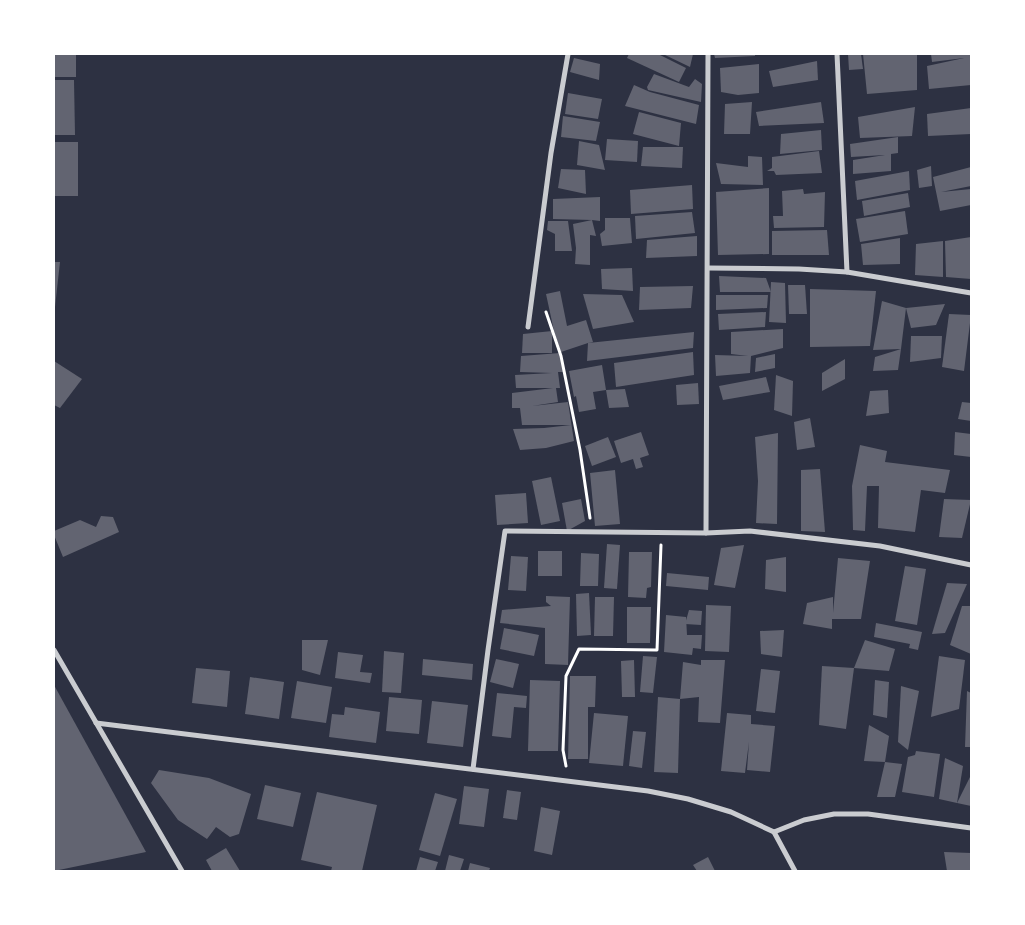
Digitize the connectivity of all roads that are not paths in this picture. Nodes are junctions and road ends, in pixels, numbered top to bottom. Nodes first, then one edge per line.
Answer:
1 (568, 54) edge
2 (708, 54) edge
3 (837, 54) edge
4 (708, 268) junction
5 (847, 272) junction
6 (971, 293) edge
7 (528, 327) dead end
8 (706, 534) junction
9 (971, 565) edge
10 (54, 650) edge
11 (96, 723) junction
12 (473, 769) junction
13 (971, 828) edge
14 (774, 832) junction
15 (182, 871) edge
16 (796, 871) edge

1 - 7 street
2 - 4 street
3 - 5 street
4 - 5 street
4 - 8 street
5 - 6 street
8 - 9 street
8 - 12 street
10 - 11 street
11 - 12 street
11 - 15 street
12 - 14 street
13 - 14 street
14 - 16 street

